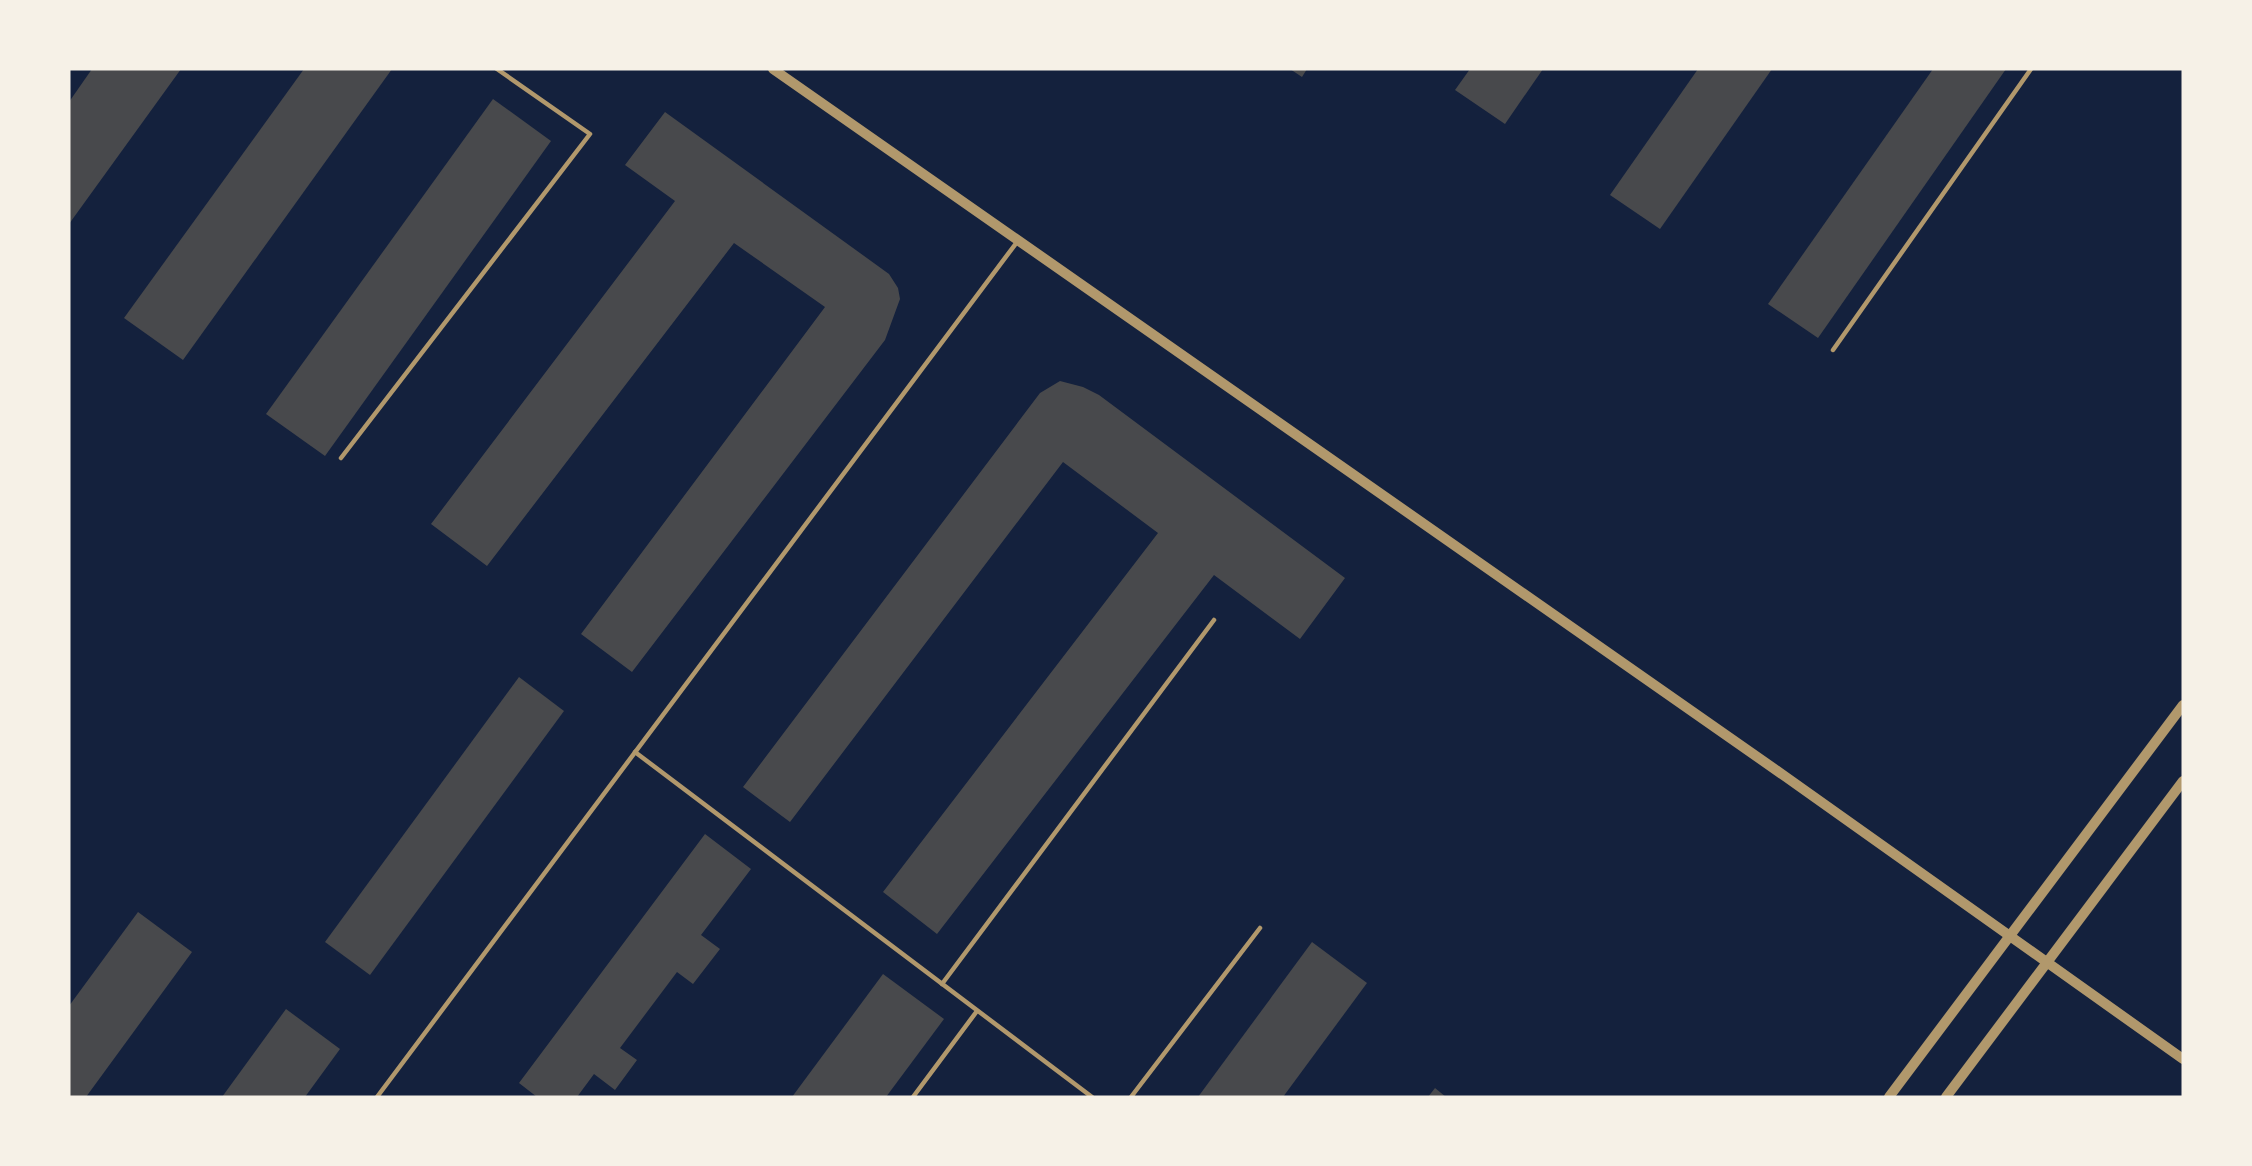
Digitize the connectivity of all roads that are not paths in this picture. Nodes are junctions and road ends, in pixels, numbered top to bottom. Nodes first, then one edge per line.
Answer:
1 (497, 69) edge
2 (773, 69) edge
3 (2031, 69) edge
4 (1018, 240) junction
5 (1833, 350) dead end
6 (341, 458) dead end
7 (1214, 620) dead end
8 (2183, 705) edge
9 (635, 752) junction
10 (2183, 781) edge
11 (1260, 928) dead end
12 (2010, 936) junction
13 (2047, 963) junction
14 (942, 984) junction
15 (977, 1011) junction
16 (2183, 1059) edge
17 (377, 1097) edge
18 (913, 1097) edge
19 (1092, 1097) edge
20 (1131, 1097) edge
21 (1889, 1097) edge
22 (1946, 1097) edge

1 - 6 lane
2 - 4 street
3 - 5 lane
4 - 9 lane
4 - 12 street
7 - 14 lane
8 - 12 street
9 - 14 lane
9 - 17 lane
10 - 13 street
11 - 20 lane
12 - 13 street
12 - 21 street
13 - 16 street
13 - 22 street
14 - 15 lane
15 - 18 lane
15 - 19 lane

